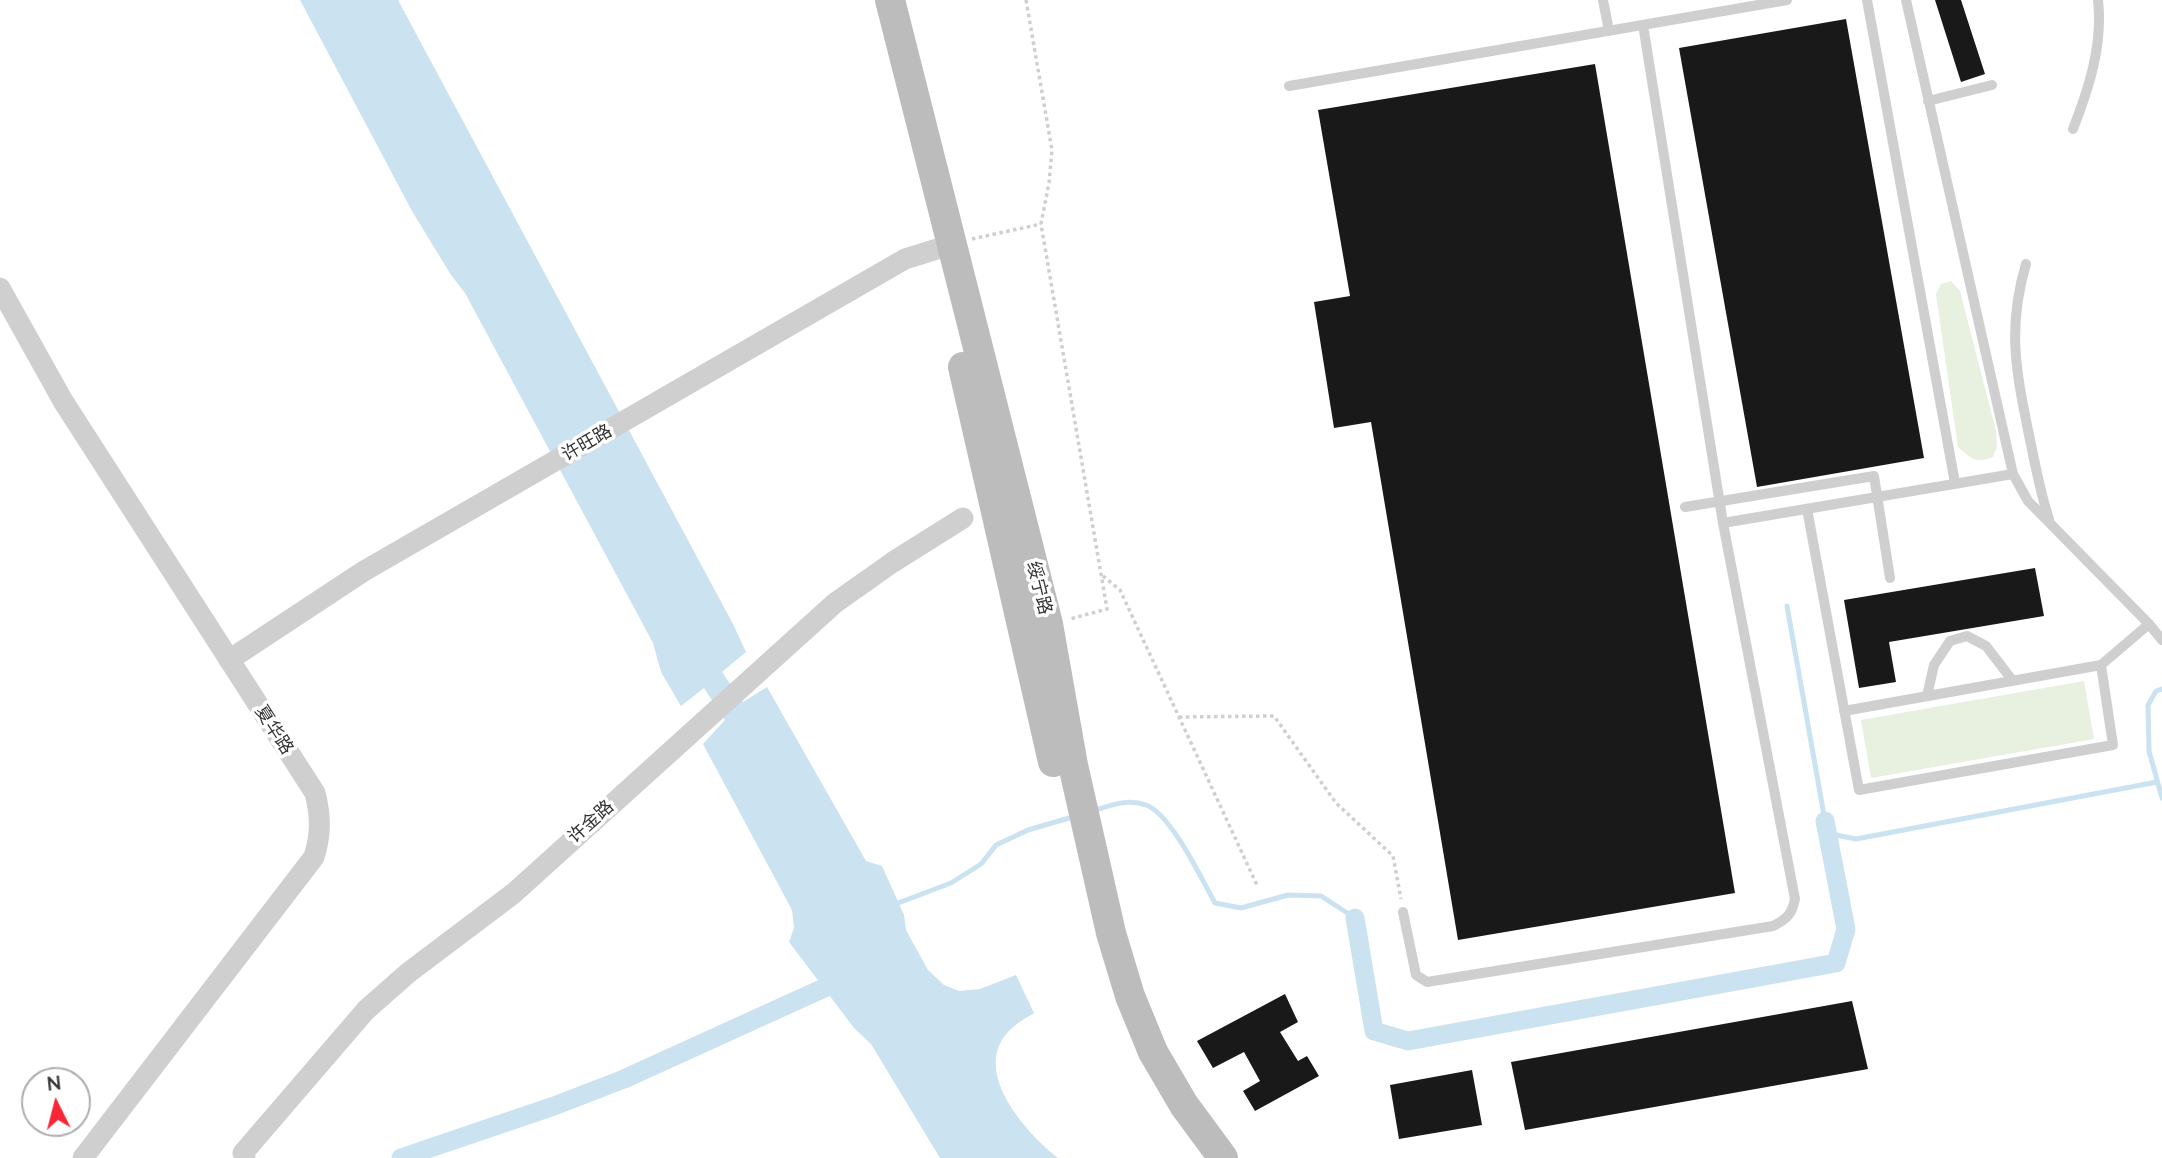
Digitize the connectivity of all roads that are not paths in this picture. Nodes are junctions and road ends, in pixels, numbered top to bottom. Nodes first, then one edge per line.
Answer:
1 (871, 0) edge
2 (890, 0) edge
3 (1603, 0) edge
4 (1787, 0) edge
5 (1867, 0) edge
6 (1906, 0) edge
7 (2098, 0) edge
8 (1643, 25) junction
9 (1609, 32) junction
10 (1289, 86) dead end
11 (1992, 86) dead end
12 (1928, 101) junction
13 (2073, 129) dead end
14 (944, 246) junction
15 (2026, 264) dead end
16 (0, 288) edge
17 (2013, 474) junction
18 (1955, 484) junction
19 (1878, 497) junction
20 (1720, 501) junction
21 (1685, 507) dead end
22 (1807, 509) junction
23 (963, 518) dead end
24 (2050, 522) junction
25 (1723, 523) junction
26 (1890, 578) dead end
27 (2149, 624) junction
28 (2162, 640) edge
29 (229, 660) junction
30 (2101, 666) junction
31 (2013, 681) junction
32 (1927, 696) junction
33 (1844, 711) junction
34 (1064, 769) junction
35 (1076, 818) junction
36 (1403, 912) road end
37 (244, 1155) edge
38 (83, 1158) edge
39 (1199, 1158) edge
40 (1223, 1158) edge

1 - 14 main road, 绥宁路
2 - 14 main road, 绥宁路
3 - 9 lane
4 - 8 lane
5 - 18 lane
6 - 12 lane
7 - 13 lane
8 - 9 lane
8 - 20 lane
9 - 10 lane
11 - 12 lane
12 - 17 lane
14 - 29 street, 许旺路
14 - 34 main road, 绥宁路
14 - 34 main road, 绥宁路
15 - 24 lane
16 - 29 street, 夏华路
17 - 18 lane
17 - 24 lane
18 - 19 lane
19 - 20 lane
19 - 22 lane
19 - 26 lane
20 - 21 lane
20 - 25 lane
22 - 25 lane
22 - 33 lane
23 - 37 street, 许金路
24 - 27 lane
25 - 36 lane
27 - 28 lane
27 - 30 lane
29 - 38 street, 夏华路
30 - 31 lane
30 - 33 lane
31 - 32 lane
31 - 32 lane
32 - 33 lane
34 - 35 main road, 绥宁路
35 - 39 main road, 绥宁路
35 - 40 main road, 绥宁路

